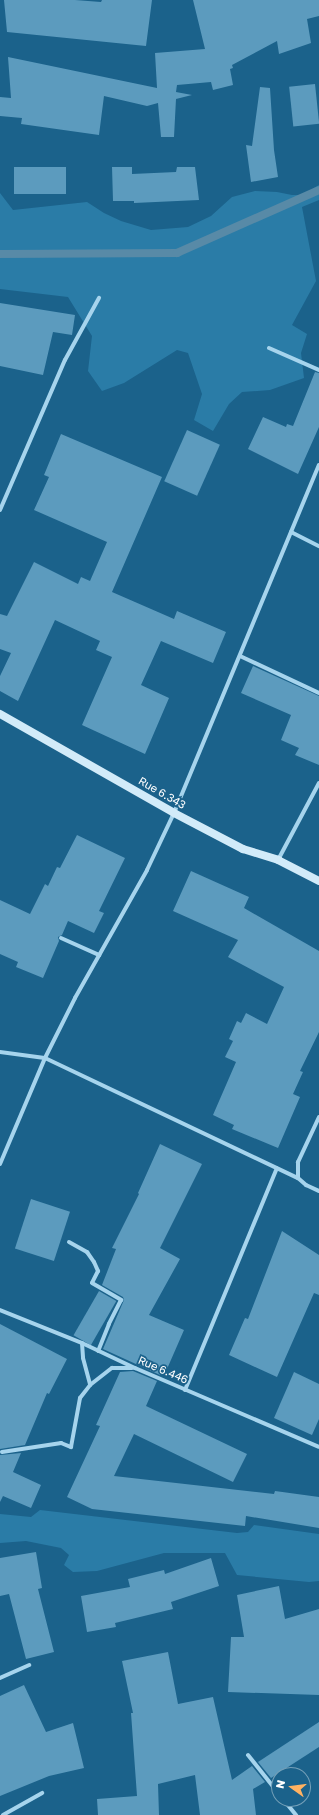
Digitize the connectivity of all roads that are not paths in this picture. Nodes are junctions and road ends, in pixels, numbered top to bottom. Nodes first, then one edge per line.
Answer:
1 (99, 298) dead end
2 (269, 348) dead end
3 (319, 370) edge
4 (318, 468) edge
5 (0, 510) edge
6 (291, 532) junction
7 (319, 546) edge
8 (240, 656) junction
9 (319, 693) edge
10 (0, 714) edge
11 (319, 783) edge
12 (174, 813) junction
13 (278, 860) junction
14 (319, 881) edge
15 (61, 938) dead end
16 (99, 955) junction
17 (0, 1052) edge
18 (45, 1058) junction
19 (319, 1117) edge
20 (0, 1164) edge
21 (277, 1168) junction
22 (298, 1178) junction
23 (319, 1191) edge
24 (70, 1242) dead end
25 (0, 1310) edge
26 (82, 1344) junction
27 (98, 1351) junction
28 (135, 1368) junction
29 (90, 1385) junction
30 (185, 1390) junction
31 (319, 1447) edge
32 (2, 1452) dead end
33 (29, 1666) dead end
34 (0, 1678) edge
35 (248, 1755) dead end
36 (271, 1784) edge
37 (42, 1793) dead end
38 (290, 1807) edge
39 (3, 1815) edge
40 (296, 1815) edge

1 - 5 street
2 - 3 street
4 - 6 street
6 - 7 street
6 - 8 street
8 - 9 street
8 - 12 street
10 - 12 street, Rue 6.343
11 - 13 street
12 - 13 street, Rue 6.343
12 - 16 street
13 - 14 street, Rue 6.343
15 - 16 street
16 - 18 street
17 - 18 street
18 - 20 street
18 - 21 street
19 - 22 street
21 - 22 street
21 - 30 street
22 - 23 street
24 - 27 street
25 - 26 street, Rue 6.446
26 - 27 street, Rue 6.446
26 - 29 street
27 - 28 street, Rue 6.446
28 - 29 street
28 - 30 street, Rue 6.446
29 - 32 street
30 - 31 street, Rue 6.446
33 - 34 street
35 - 36 street
37 - 39 street
38 - 40 street

